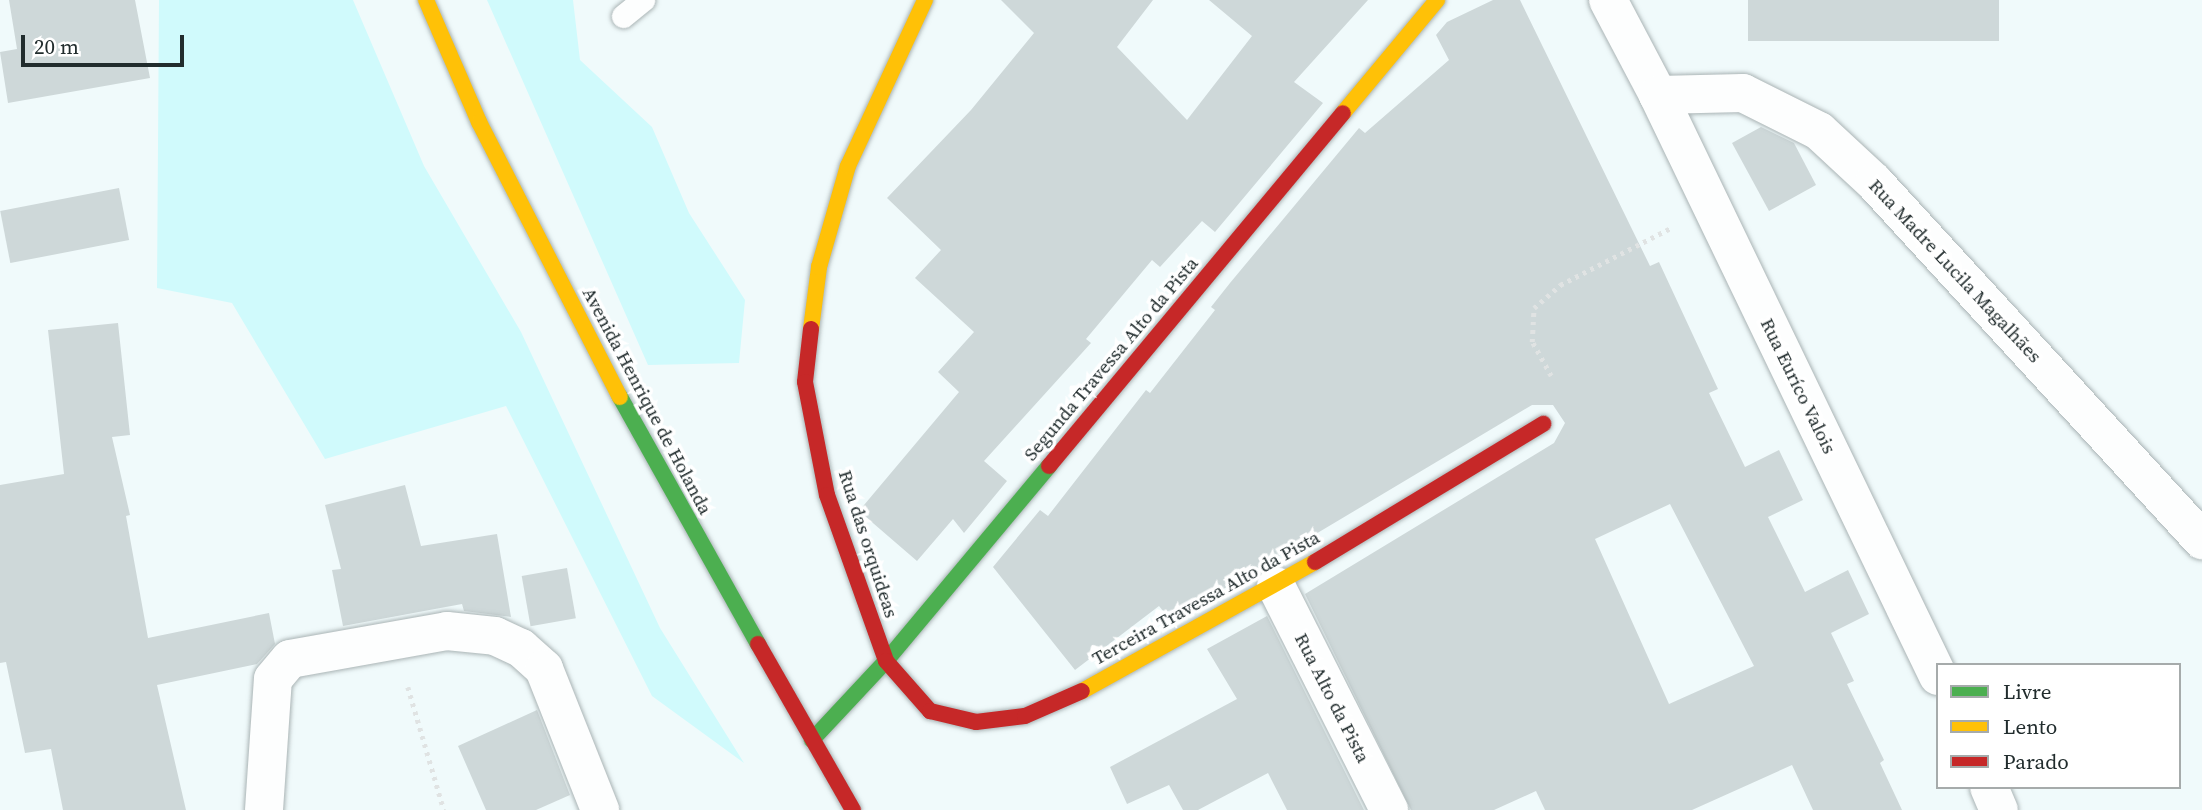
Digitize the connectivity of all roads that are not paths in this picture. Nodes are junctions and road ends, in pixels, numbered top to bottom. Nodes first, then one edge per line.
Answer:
1 (426, 0) edge
2 (643, 0) edge
3 (925, 0) edge
4 (1437, 0) edge
5 (1608, 0) edge
6 (623, 16) dead end
7 (1658, 96) junction
8 (1543, 425) road end
9 (2202, 540) edge
10 (1276, 586) junction
11 (886, 661) junction
12 (1936, 672) edge
13 (812, 740) junction
14 (1990, 789) edge
15 (264, 810) edge
16 (600, 810) edge
17 (853, 810) edge
18 (1389, 810) edge
19 (1999, 810) edge

1 - 13 main road, Avenida Henrique de Holanda
2 - 6 lane
3 - 11 main road, Rua das orquideas
4 - 11 main road, Segunda Travessa Alto da Pista
5 - 7 street, Rua Euríco Valois
7 - 9 street, Rua Madre Lucila Magalhães
7 - 12 street, Rua Euríco Valois
8 - 10 main road, Terceira Travessa Alto da Pista
10 - 11 main road, Terceira Travessa Alto da Pista
10 - 18 street, Rua Alto da Pista
11 - 13 main road, Segunda Travessa Alto da Pista
13 - 17 main road, Avenida Henrique de Holanda
14 - 19 street
15 - 16 street

